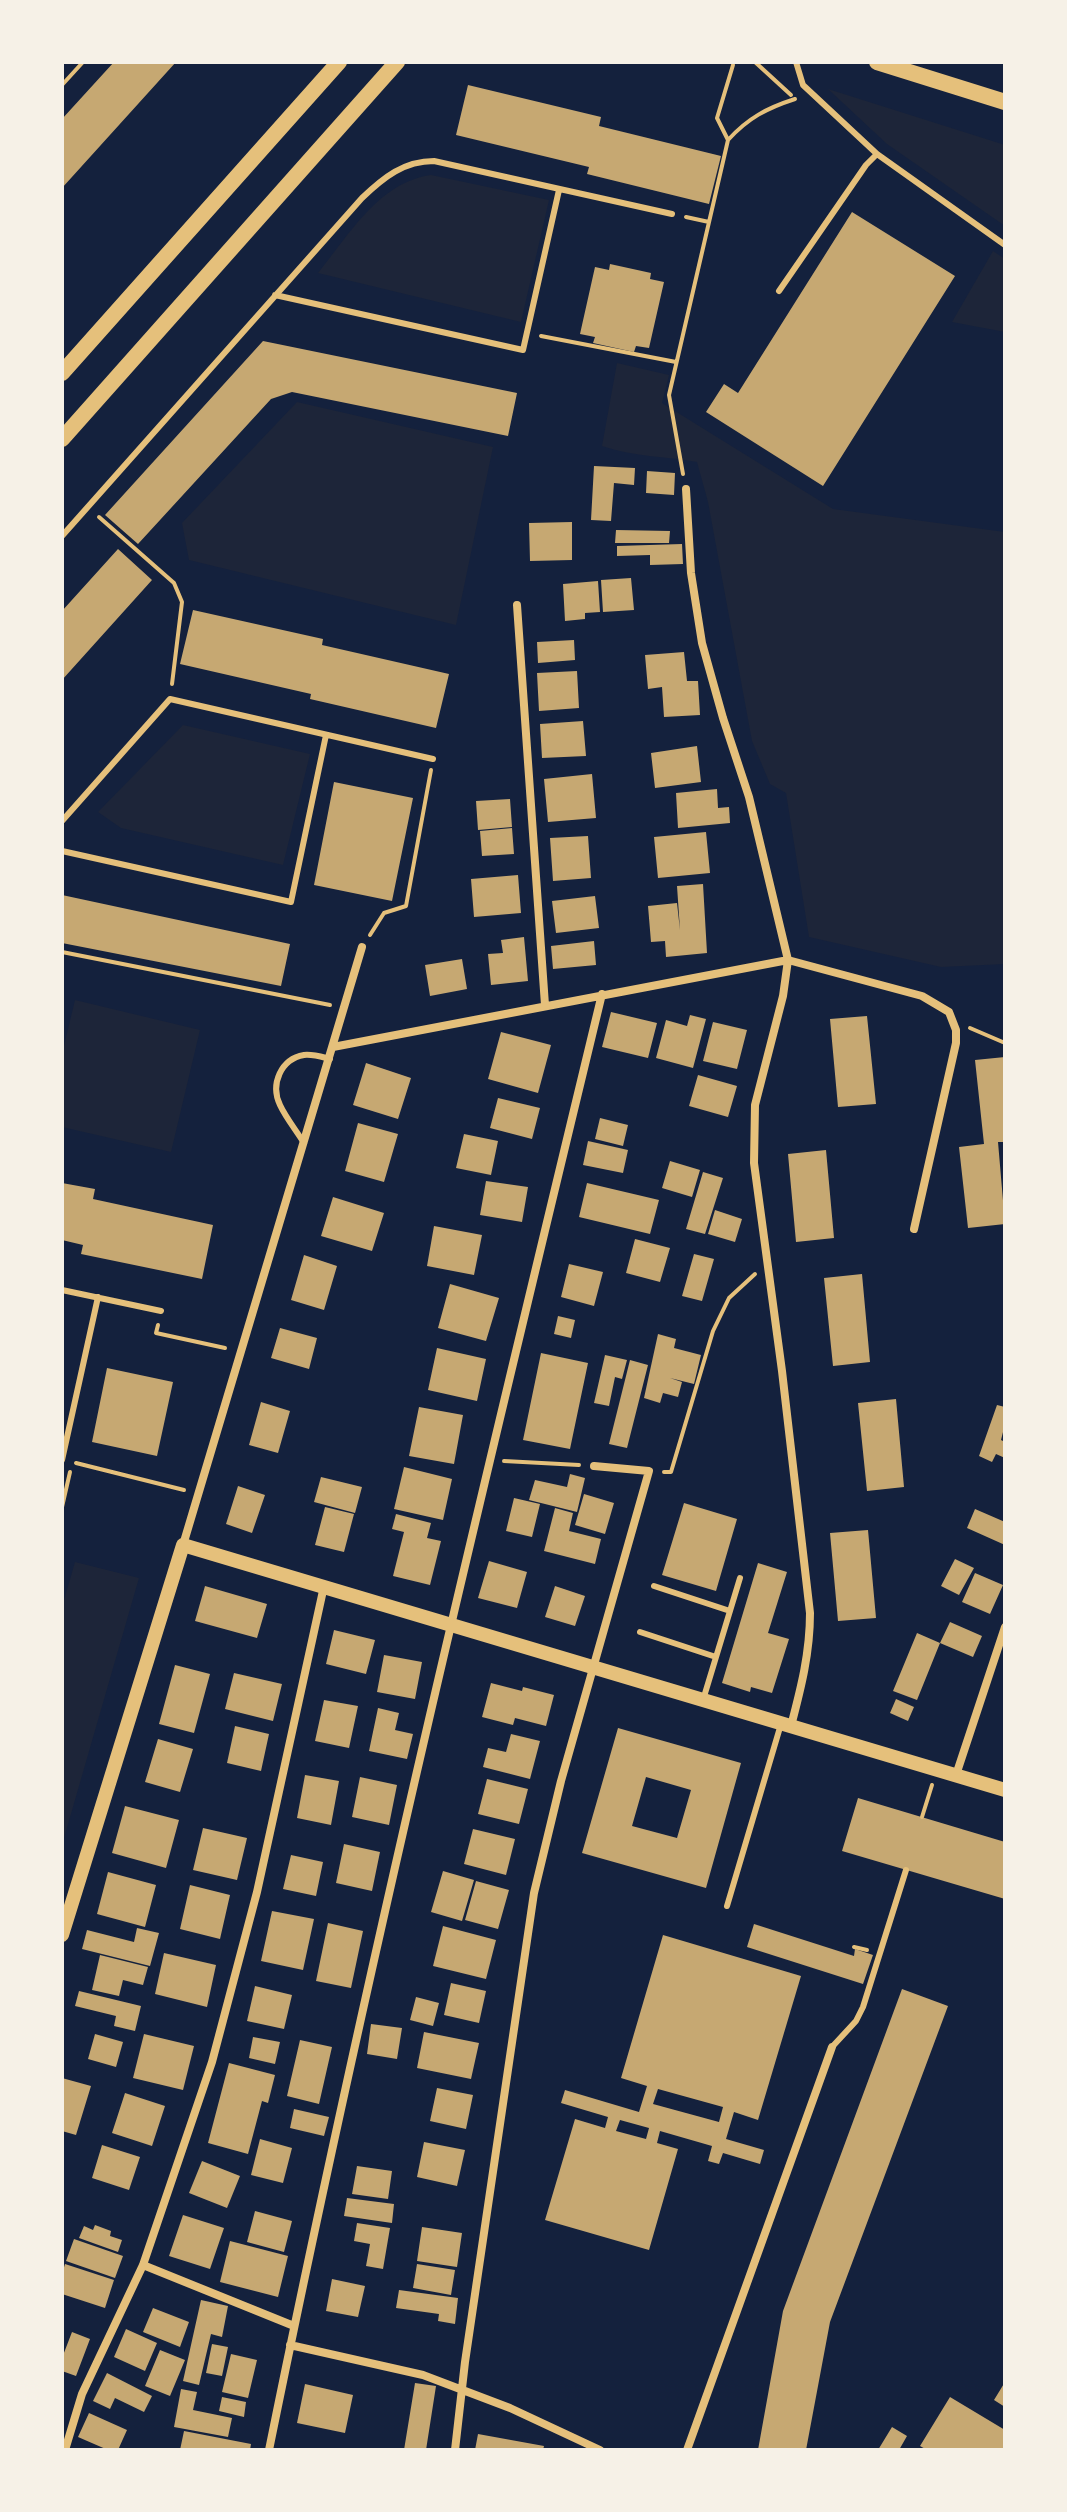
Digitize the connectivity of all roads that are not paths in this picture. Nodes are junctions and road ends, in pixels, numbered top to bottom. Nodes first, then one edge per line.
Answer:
1 (339, 62) edge
2 (397, 62) edge
3 (796, 62) edge
4 (877, 62) edge
5 (1005, 102) edge
6 (877, 154) junction
7 (559, 190) junction
8 (672, 214) road end
9 (1005, 245) edge
10 (779, 291) dead end
11 (275, 295) junction
12 (62, 373) edge
13 (62, 439) edge
14 (686, 489) road end
15 (62, 536) edge
16 (517, 605) dead end
17 (326, 735) junction
18 (433, 759) road end
19 (62, 821) edge
20 (62, 851) edge
21 (362, 947) road end
22 (788, 960) junction
23 (602, 994) junction
24 (545, 1005) junction
25 (333, 1047) junction
26 (330, 1059) junction
27 (304, 1143) junction
28 (914, 1229) dead end
29 (62, 1290) edge
30 (98, 1297) junction
31 (161, 1311) dead end
32 (62, 1460) edge
33 (594, 1466) road end
34 (183, 1545) junction
35 (740, 1578) dead end
36 (324, 1586) junction
37 (654, 1586) dead end
38 (730, 1611) junction
39 (450, 1624) junction
40 (1005, 1627) edge
41 (640, 1632) dead end
42 (716, 1657) junction
43 (592, 1668) junction
44 (703, 1700) junction
45 (786, 1725) junction
46 (956, 1775) junction
47 (1005, 1790) edge
48 (906, 1870) dead end
49 (727, 1906) dead end
50 (62, 1935) edge
51 (832, 2047) joint
52 (143, 2265) junction
53 (294, 2326) junction
54 (290, 2345) junction
55 (461, 2389) junction
56 (65, 2450) edge
57 (269, 2450) edge
58 (455, 2450) edge
59 (600, 2450) edge
60 (687, 2450) edge

1 - 12 main road
2 - 13 main road
3 - 6 lane
4 - 5 main road
6 - 9 lane
6 - 10 lane
7 - 8 lane
7 - 11 lane
7 - 11 lane
11 - 15 lane
14 - 22 street
16 - 24 street
17 - 18 lane
17 - 19 lane
17 - 20 lane
21 - 25 street
22 - 23 street
22 - 28 street
22 - 45 street
23 - 24 street
23 - 39 street
24 - 25 street
25 - 26 street
26 - 27 street
26 - 27 lane
27 - 34 street
29 - 30 lane
30 - 31 lane
30 - 32 lane
33 - 43 street
34 - 36 street
34 - 50 street
35 - 38 lane
36 - 39 street
36 - 52 street
37 - 38 lane
38 - 42 lane
39 - 43 street
39 - 53 street
40 - 46 street
41 - 42 lane
42 - 44 lane
43 - 44 street
43 - 55 street
44 - 45 street
45 - 46 street
45 - 49 lane
46 - 47 street
48 - 51 lane
51 - 60 street
52 - 53 street
52 - 56 street
53 - 54 street
54 - 55 street
54 - 57 street
55 - 58 street
55 - 59 street

